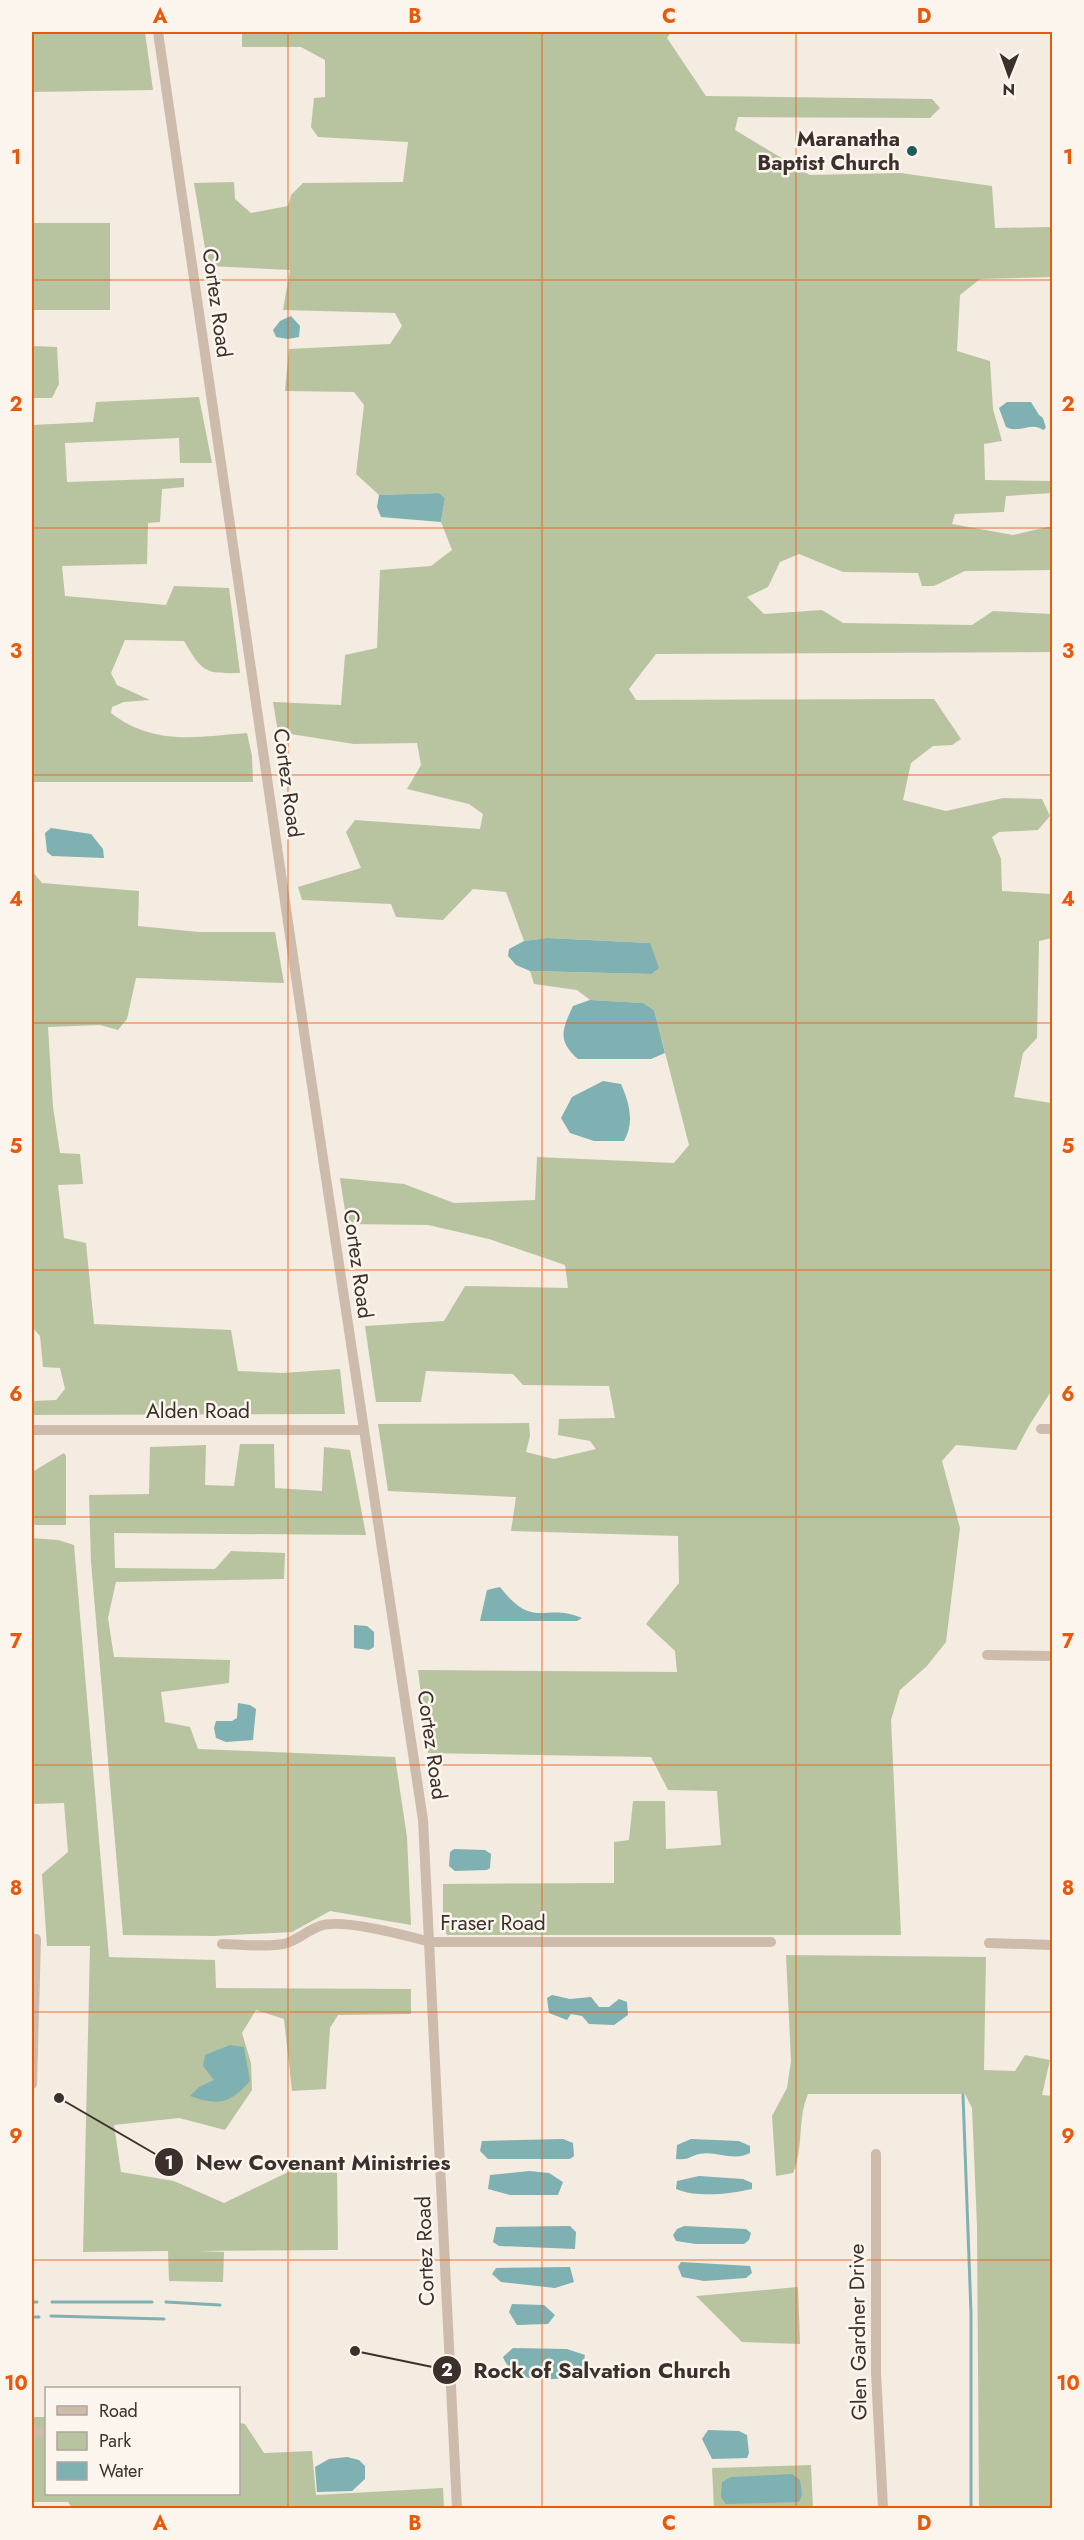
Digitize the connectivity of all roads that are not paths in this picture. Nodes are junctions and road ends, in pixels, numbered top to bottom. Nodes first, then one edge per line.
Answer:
1 (158, 32) edge
2 (32, 1430) edge
3 (364, 1430) junction
4 (987, 1655) dead end
5 (1053, 1656) edge
6 (34, 1939) edge
7 (430, 1942) junction
8 (771, 1942) dead end
9 (989, 1943) dead end
10 (222, 1944) dead end
11 (1053, 1945) edge
12 (32, 2084) edge
13 (876, 2154) dead end
14 (457, 2508) edge
15 (883, 2508) edge

1 - 3 street, Cortez Road
2 - 3 street, Alden Road
3 - 7 street, Cortez Road
4 - 5 street
6 - 12 street
7 - 8 street, Fraser Road
7 - 10 street, Fraser Road
7 - 14 street, Cortez Road
9 - 11 street
13 - 15 street, Glen Gardner Drive

